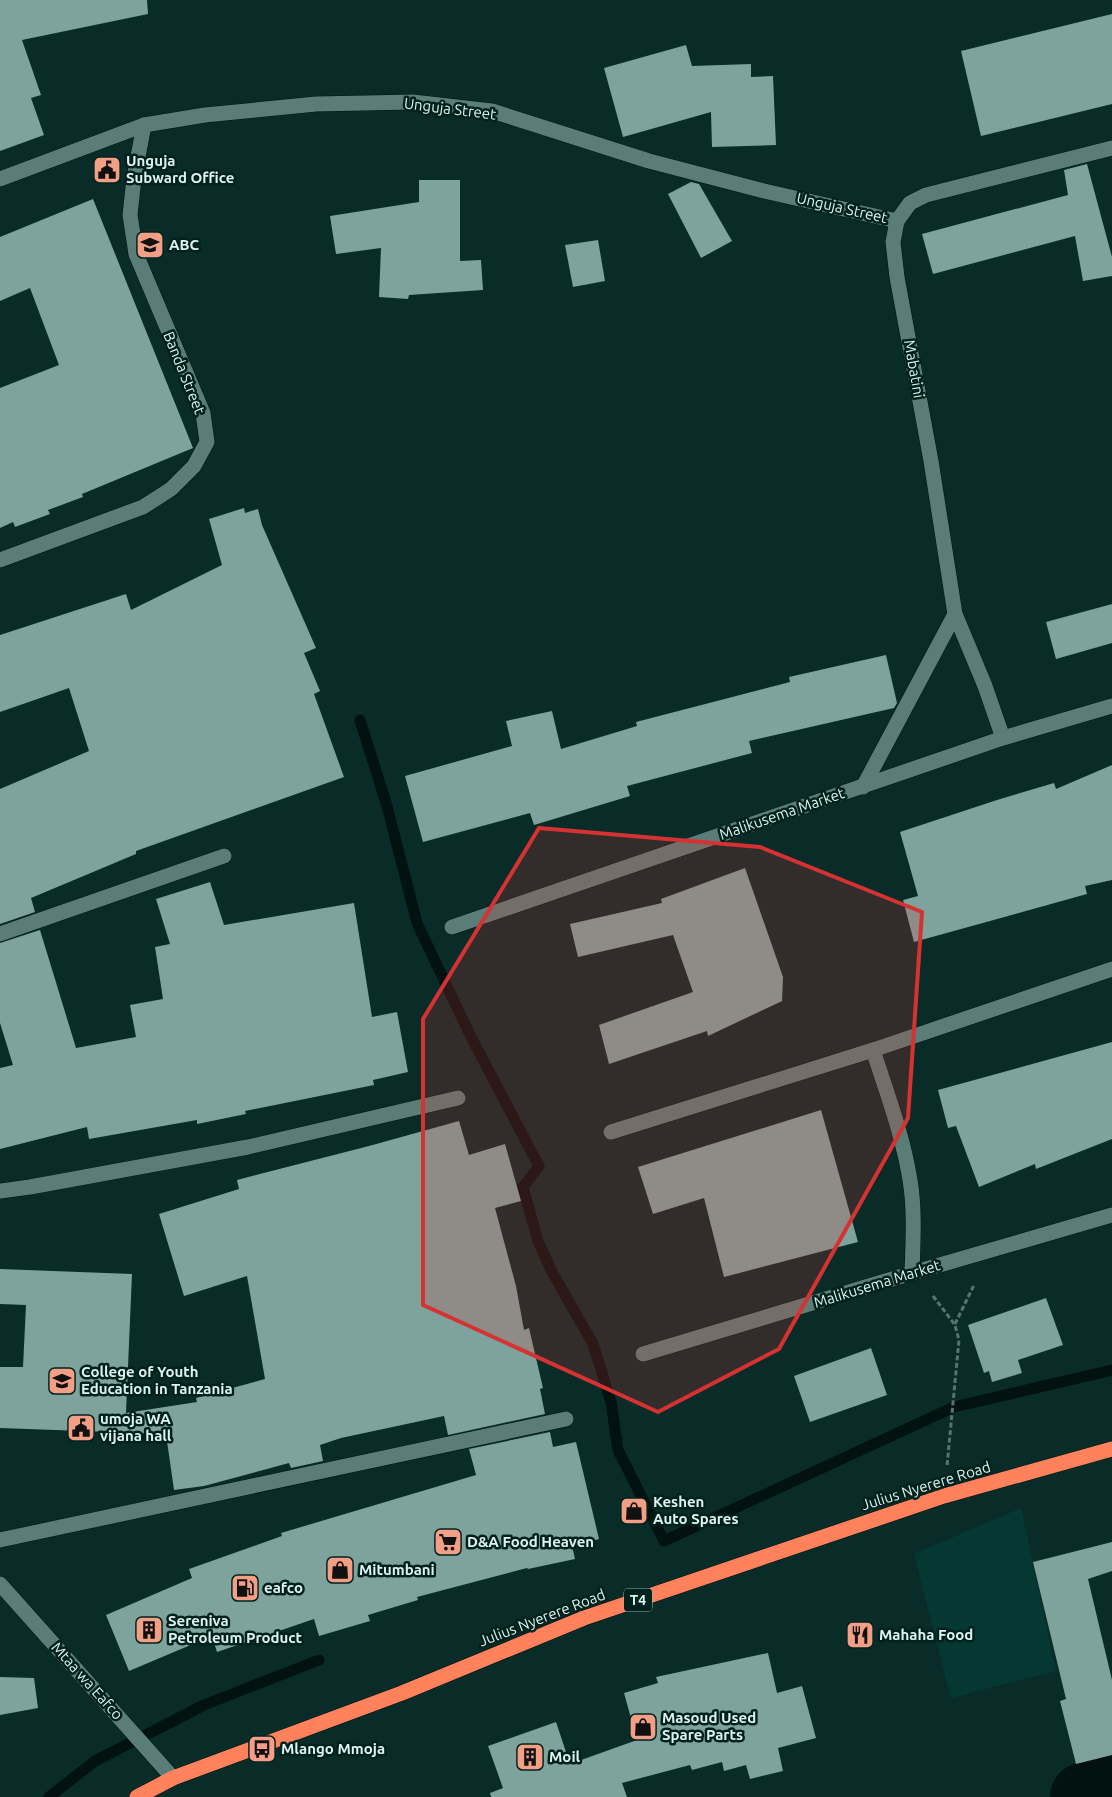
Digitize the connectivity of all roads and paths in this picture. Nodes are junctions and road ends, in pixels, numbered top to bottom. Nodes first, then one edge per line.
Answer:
1 (144, 125) junction
2 (1112, 148) edge
3 (0, 179) edge
4 (897, 221) junction
5 (0, 560) edge
6 (955, 614) junction
7 (1112, 706) edge
8 (1003, 738) junction
9 (863, 787) junction
10 (224, 856) dead end
11 (452, 927) dead end
12 (0, 934) edge
13 (1112, 969) edge
14 (873, 1050) junction
15 (458, 1098) dead end
16 (611, 1132) dead end
17 (0, 1191) edge
18 (1112, 1215) edge
19 (986, 1251) junction
20 (912, 1273) junction
21 (955, 1325) junction
22 (643, 1354) dead end
23 (566, 1419) dead end
24 (1112, 1449) edge
25 (944, 1496) junction
26 (0, 1540) edge
27 (0, 1584) edge
28 (173, 1778) junction
29 (137, 1797) edge

1 - 3 street, Unguja Street
1 - 4 street, Unguja Street
1 - 5 street, Banda Street
2 - 4 street
4 - 6 street, Mabatini
6 - 8 street, Mabatini
6 - 9 street
7 - 8 street, Malikusema Market
8 - 9 street, Malikusema Market
9 - 11 street, Malikusema Market
10 - 12 street
13 - 14 street
14 - 16 street
14 - 20 street
15 - 17 street
18 - 19 street, Malikusema Market
19 - 20 street, Malikusema Market
19 - 21 path
20 - 21 path
20 - 22 street, Malikusema Market
21 - 25 path
23 - 26 street
24 - 25 highway, Julius Nyerere Road / T4
25 - 28 highway, Julius Nyerere Road / T4
27 - 28 street, Mtaa wa Eafco
28 - 29 highway, Julius Nyerere Road / T4

